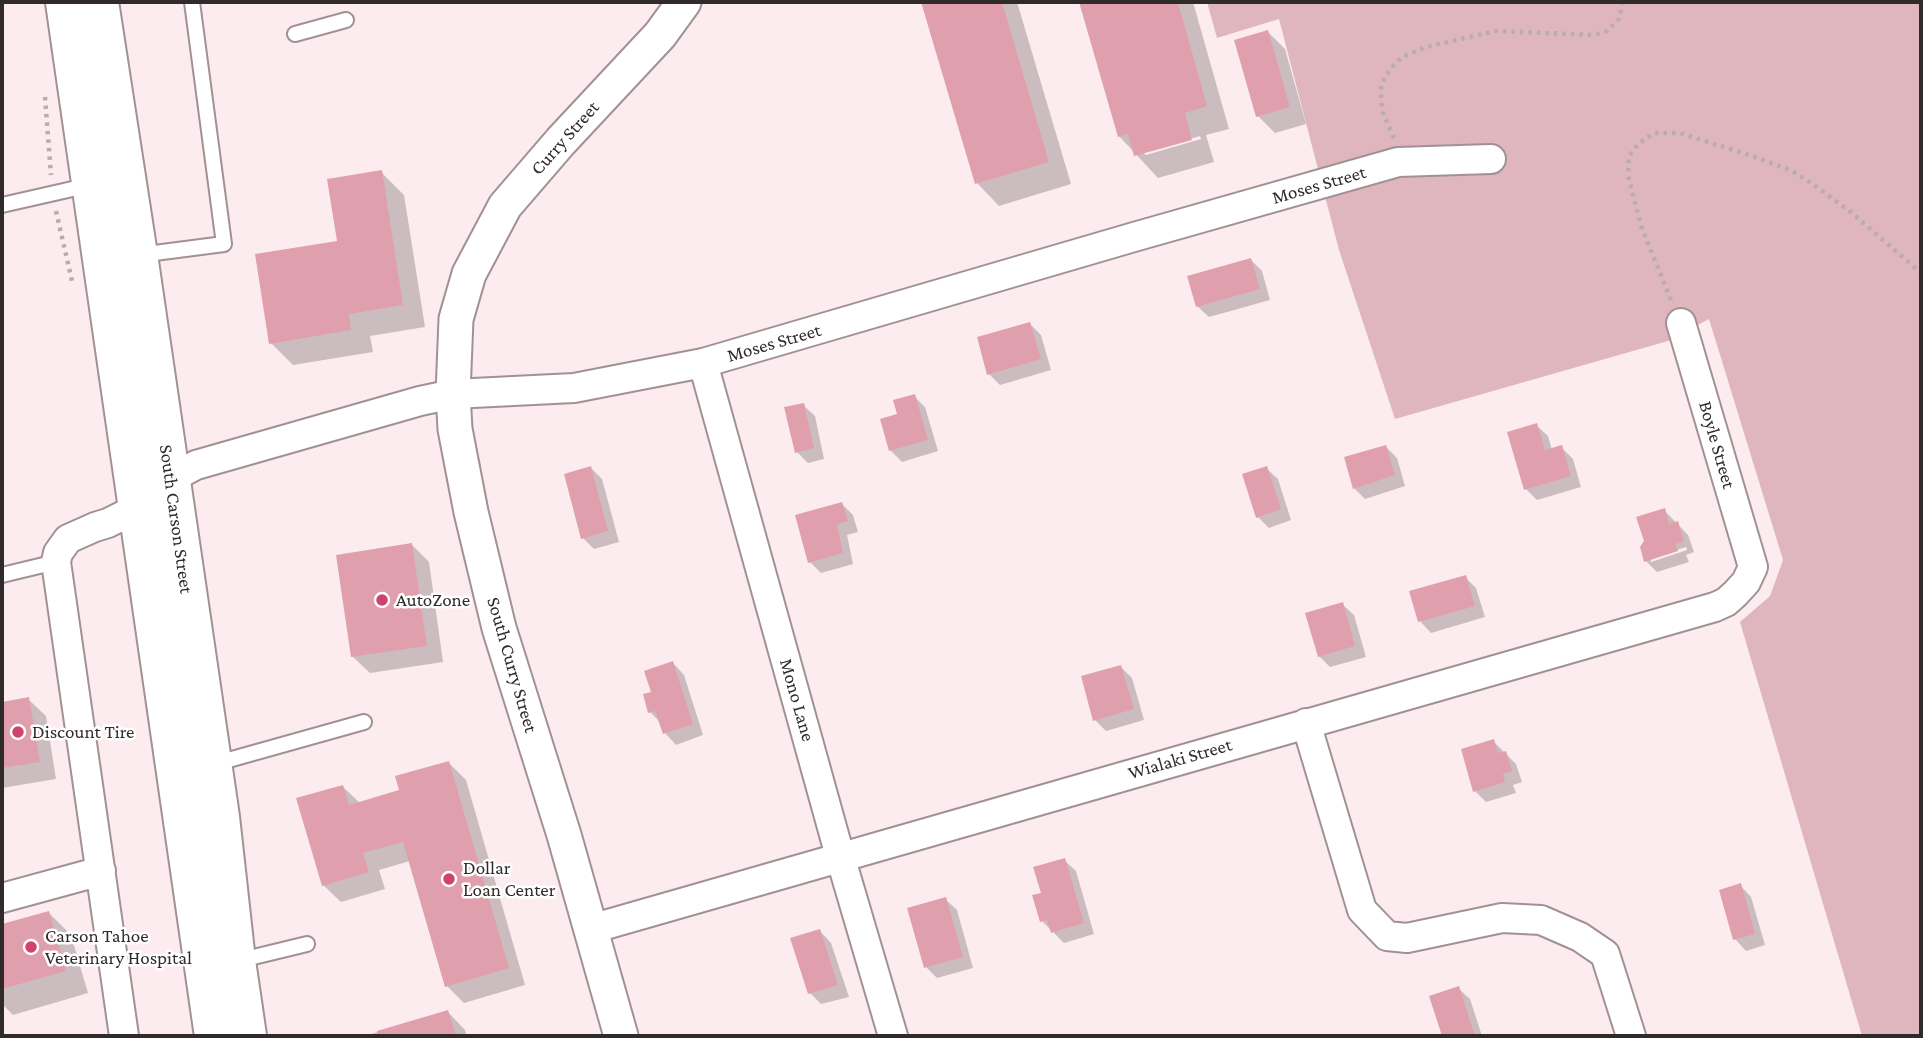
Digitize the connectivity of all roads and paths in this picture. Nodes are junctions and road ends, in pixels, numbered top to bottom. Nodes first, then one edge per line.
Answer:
1 (65, 2) edge
2 (99, 2) edge
3 (192, 2) edge
4 (684, 2) edge
5 (1623, 2) edge
6 (346, 20) dead end
7 (295, 34) dead end
8 (1491, 159) dead end
9 (1398, 162) junction
10 (91, 184) junction
11 (2, 205) edge
12 (138, 255) junction
13 (1921, 273) edge
14 (466, 287) joint
15 (1681, 323) joint
16 (703, 363) junction
17 (453, 394) junction
18 (170, 479) junction
19 (138, 508) junction
20 (62, 551) junction
21 (1753, 567) joint
22 (2, 575) edge
23 (364, 722) dead end
24 (1306, 723) junction
25 (212, 764) junction
26 (840, 856) junction
27 (101, 871) junction
28 (2, 898) edge
29 (591, 929) junction
30 (307, 944) dead end
31 (236, 961) junction
32 (124, 1036) edge
33 (214, 1036) edge
34 (247, 1036) edge
35 (621, 1036) edge
36 (893, 1036) edge
37 (1631, 1036) edge

1 - 10 main road, South Carson Street
2 - 12 main road, South Carson Street
3 - 12 lane
4 - 14 street, Curry Street
5 - 9 path
6 - 7 lane
8 - 9 street, Moses Street
9 - 16 street, Moses Street
10 - 11 lane
10 - 19 main road, South Carson Street
12 - 18 main road, South Carson Street
13 - 15 path
14 - 17 street, South Curry Street
15 - 21 street, Boyle Street
16 - 17 street, Moses Street
16 - 26 street, Mono Lane
17 - 18 street, Moses Street
17 - 29 street, South Curry Street
18 - 19 street, Moses Street
18 - 25 main road, South Carson Street
19 - 20 street, Moses Street
19 - 33 main road, South Carson Street
20 - 22 lane
20 - 27 street
21 - 24 street, Wialaki Street
23 - 25 lane
24 - 26 street, Wialaki Street
24 - 37 street
25 - 31 main road, South Carson Street
26 - 29 street, Wialaki Street
26 - 36 street, Mono Lane
27 - 28 street
27 - 32 street
29 - 35 street, South Curry Street
30 - 31 lane
31 - 34 main road, South Carson Street

